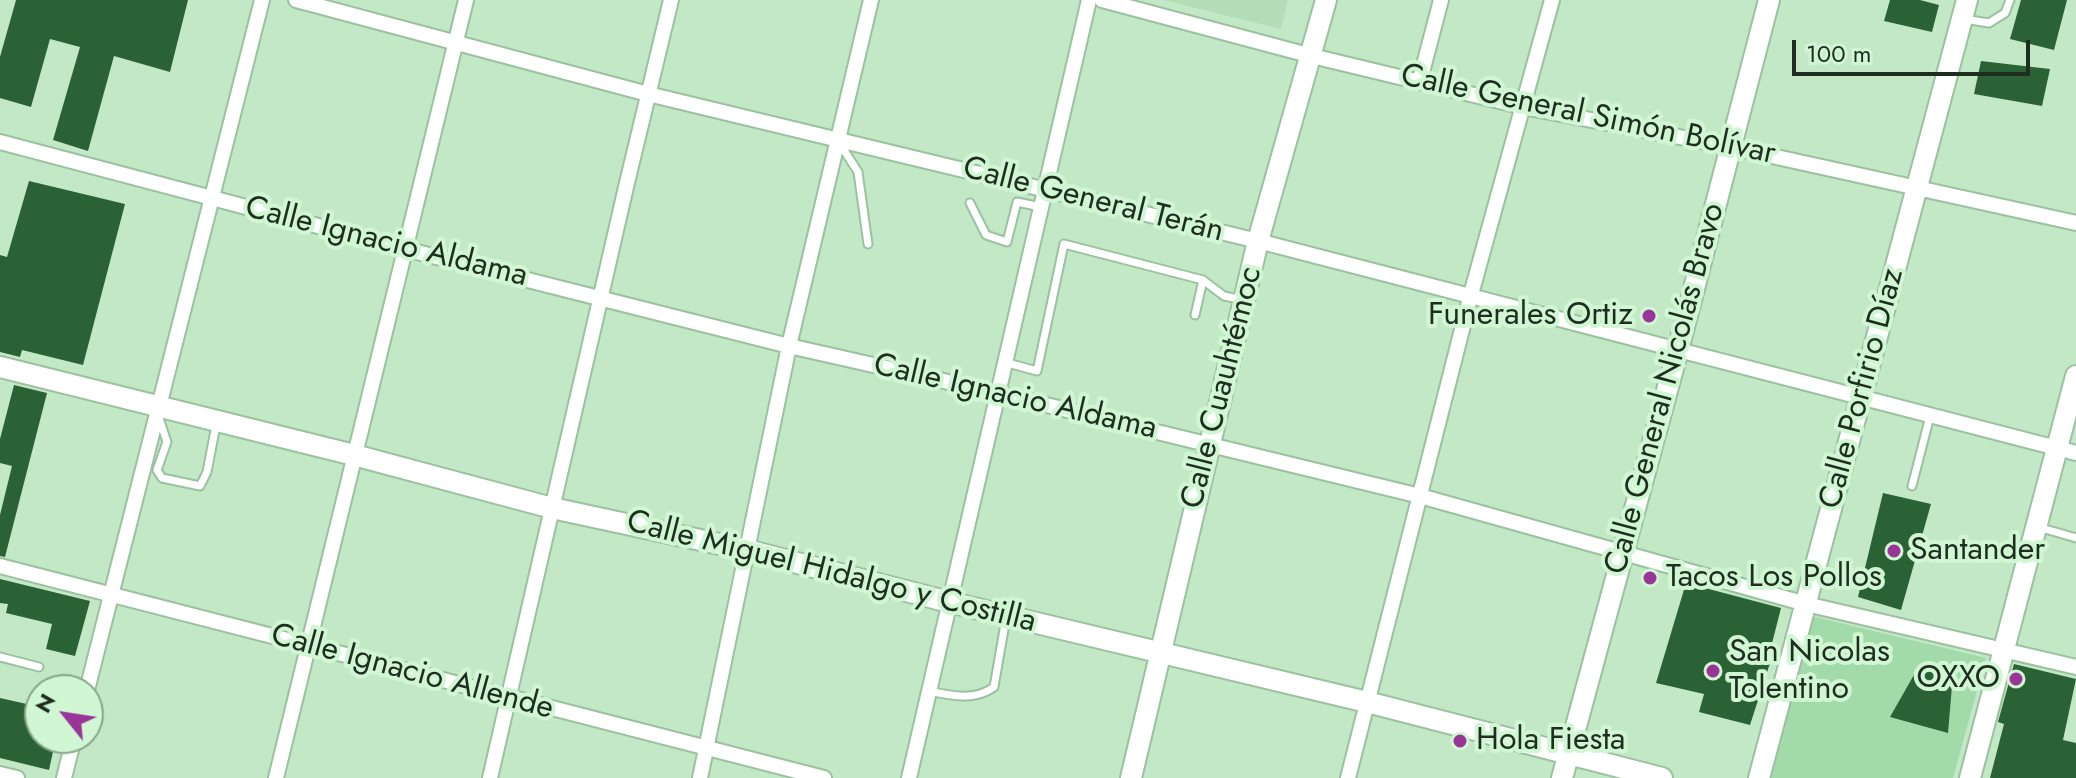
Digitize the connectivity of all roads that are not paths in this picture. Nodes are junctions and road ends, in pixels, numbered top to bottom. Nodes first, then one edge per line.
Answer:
1 (262, 0) edge
2 (296, 0) edge
3 (466, 0) edge
4 (671, 0) edge
5 (871, 0) edge
6 (1089, 0) edge
7 (1102, 0) edge
8 (1326, 0) edge
9 (1441, 0) edge
10 (1552, 0) edge
11 (1769, 0) edge
12 (2010, 0) edge
13 (1965, 9) edge
14 (456, 41) junction
15 (1312, 56) junction
16 (1420, 80) junction
17 (648, 94) junction
18 (1524, 107) junction
19 (837, 139) junction
20 (0, 142) edge
21 (1731, 147) junction
22 (1916, 187) junction
23 (1045, 189) junction
24 (212, 198) junction
25 (970, 203) dead end
26 (1041, 207) junction
27 (2076, 223) edge
28 (1258, 241) junction
29 (868, 244) dead end
30 (405, 249) junction
31 (1203, 280) junction
32 (600, 298) junction
33 (1470, 298) junction
34 (1244, 301) junction
35 (1195, 315) dead end
36 (789, 346) junction
37 (1678, 350) junction
38 (1004, 362) junction
39 (0, 367) edge
40 (2076, 376) edge
41 (997, 393) junction
42 (1861, 398) junction
43 (158, 407) junction
44 (1930, 416) junction
45 (216, 422) junction
46 (1208, 444) junction
47 (2066, 451) edge
48 (354, 455) junction
49 (1912, 486) dead end
50 (1420, 496) junction
51 (552, 508) junction
52 (2036, 527) junction
53 (2076, 538) edge
54 (747, 550) junction
55 (1623, 552) junction
56 (0, 566) edge
57 (111, 594) junction
58 (949, 602) junction
59 (1806, 604) junction
60 (1006, 616) junction
61 (308, 645) junction
62 (2003, 648) junction
63 (1161, 653) junction
64 (0, 657) edge
65 (39, 667) dead end
66 (2076, 667) edge
67 (91, 674) edge
68 (929, 691) junction
69 (509, 699) junction
70 (1367, 702) junction
71 (707, 749) junction
72 (1569, 752) junction
73 (70, 754) edge
74 (0, 774) edge
75 (17, 778) edge
76 (64, 778) edge
77 (276, 778) edge
78 (490, 778) edge
79 (700, 778) edge
80 (824, 778) edge
81 (909, 778) edge
82 (1131, 778) edge
83 (1348, 778) edge
84 (1562, 778) edge
85 (1662, 778) edge
86 (1759, 778) edge
87 (1970, 778) edge

1 - 24 street
2 - 14 street, Calle General Terán
3 - 14 street
4 - 17 street
5 - 19 street
6 - 23 street
7 - 15 street, Calle General Simón Bolívar
8 - 15 street, Calle Cuauhtémoc
9 - 16 street
10 - 18 street
11 - 21 street, Calle General Nicolás Bravo
12 - 13 lane
13 - 22 street, Calle Porfirio Díaz
14 - 17 street, Calle General Terán
14 - 30 street
15 - 16 street, Calle General Simón Bolívar
15 - 28 street, Calle Cuauhtémoc
16 - 18 street, Calle General Simón Bolívar
17 - 19 street, Calle General Terán
17 - 32 street
18 - 21 street, Calle General Simón Bolívar
18 - 33 street
19 - 23 street, Calle General Terán
19 - 29 lane
19 - 36 street
20 - 24 street, Calle Ignacio Aldama
21 - 22 street, Calle General Simón Bolívar
21 - 37 street, Calle General Nicolás Bravo
22 - 27 street, Calle General Simón Bolívar
22 - 42 street, Calle Porfirio Díaz
23 - 26 street
23 - 28 street, Calle General Terán
24 - 30 street, Calle Ignacio Aldama
24 - 43 street
25 - 26 lane
26 - 38 street
28 - 33 street, Calle General Terán
28 - 34 street, Calle Cuauhtémoc
30 - 32 street, Calle Ignacio Aldama
30 - 48 street
31 - 34 lane
31 - 35 lane
31 - 38 lane
32 - 36 street, Calle Ignacio Aldama
32 - 51 street
33 - 37 street, Calle General Terán
33 - 50 street
34 - 46 street, Calle Cuauhtémoc
36 - 41 street, Calle Ignacio Aldama
36 - 54 street
37 - 42 street, Calle General Terán
37 - 55 street, Calle General Nicolás Bravo
38 - 41 street
39 - 43 street, Calle Miguel Hidalgo y Costilla
40 - 47 street
41 - 46 street, Calle Ignacio Aldama
41 - 58 street
42 - 44 street, Calle General Terán
42 - 59 street, Calle Porfirio Díaz
43 - 45 street, Calle Miguel Hidalgo y Costilla
43 - 45 lane
43 - 57 street
44 - 47 street, Calle General Terán
44 - 49 lane
45 - 48 street, Calle Miguel Hidalgo y Costilla
46 - 50 street, Calle Ignacio Aldama
46 - 63 street, Calle Cuauhtémoc
47 - 52 street
48 - 51 street, Calle Miguel Hidalgo y Costilla
48 - 61 street
50 - 55 street, Calle Ignacio Aldama
50 - 70 street
51 - 54 street, Calle Miguel Hidalgo y Costilla
51 - 69 street
52 - 53 lane
52 - 62 street
54 - 58 street, Calle Miguel Hidalgo y Costilla
54 - 71 street
55 - 59 street, Calle Ignacio Aldama
55 - 72 street, Calle General Nicolás Bravo
56 - 57 street, Calle Ignacio Allende
57 - 61 street, Calle Ignacio Allende
57 - 67 street
58 - 60 street, Calle Miguel Hidalgo y Costilla
58 - 68 street
59 - 62 street, Calle Ignacio Aldama
59 - 86 street, Calle Porfirio Díaz
60 - 63 street, Calle Miguel Hidalgo y Costilla
60 - 68 lane
61 - 69 street, Calle Ignacio Allende
61 - 77 street
62 - 66 street, Calle Ignacio Aldama
62 - 87 street
63 - 70 street, Calle Miguel Hidalgo y Costilla
63 - 82 street, Calle Cuauhtémoc
64 - 65 lane
68 - 81 street
69 - 71 street, Calle Ignacio Allende
69 - 78 street
70 - 72 street, Calle Miguel Hidalgo y Costilla
70 - 83 street
71 - 79 street
71 - 80 street, Calle Ignacio Allende
72 - 84 street, Calle General Nicolás Bravo
72 - 85 street, Calle Miguel Hidalgo y Costilla
73 - 76 street
74 - 75 street

